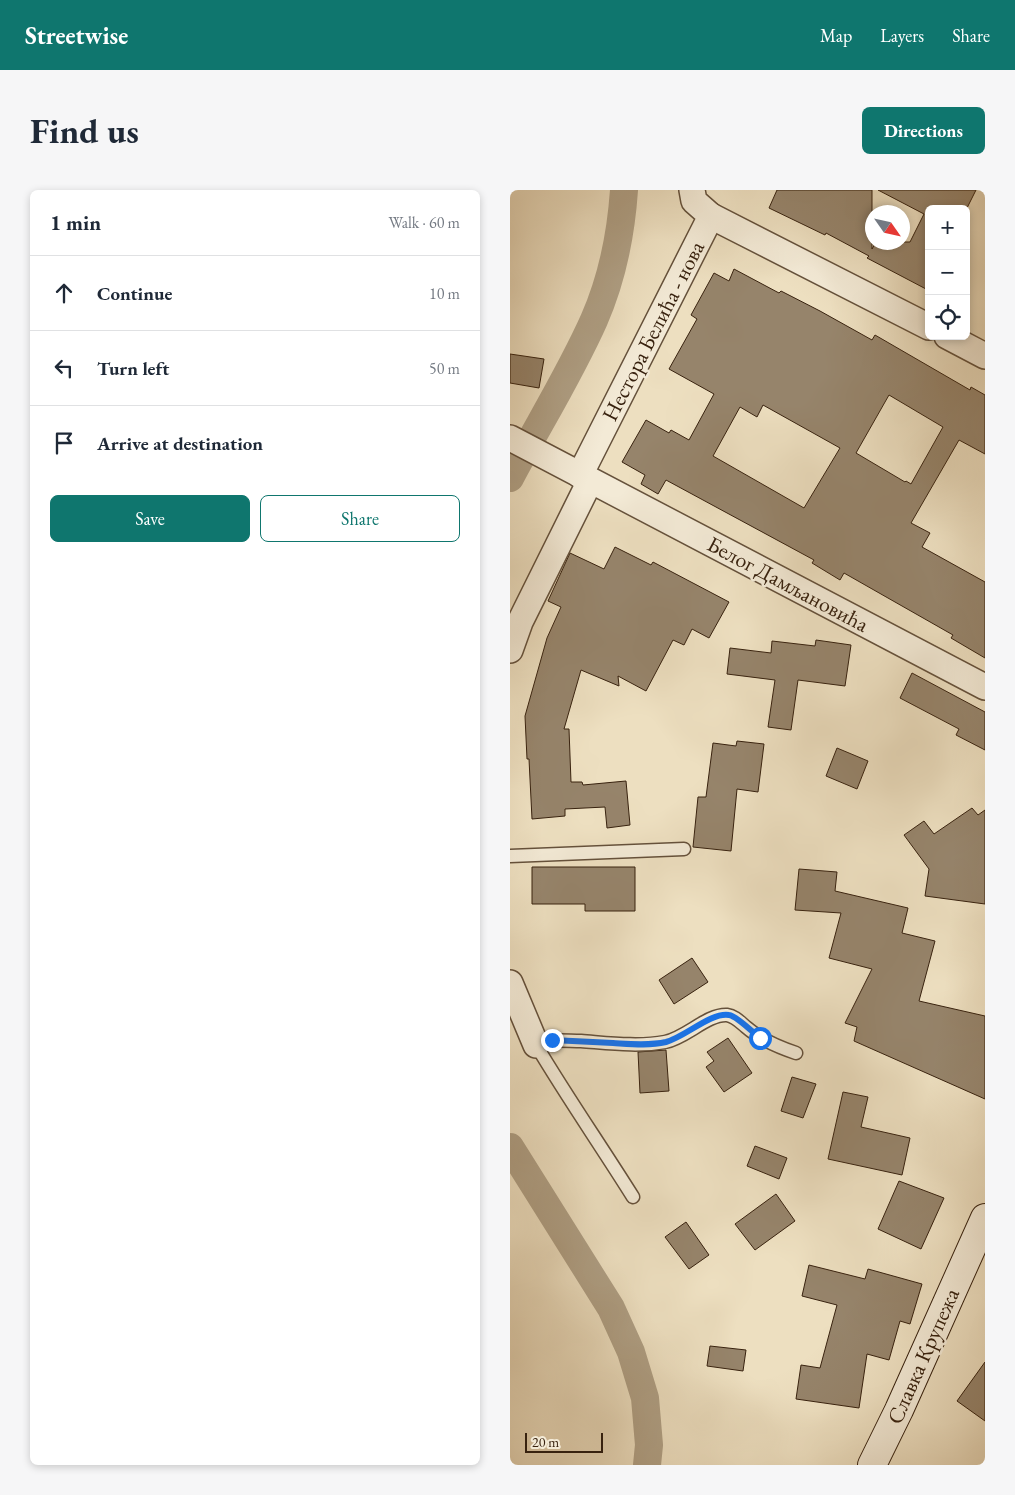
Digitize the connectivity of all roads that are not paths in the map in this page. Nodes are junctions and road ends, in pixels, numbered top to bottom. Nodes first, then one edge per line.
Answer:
1 (692, 190) edge
2 (711, 216) junction
3 (925, 325) edge
4 (955, 340) edge
5 (985, 356) edge
6 (511, 439) edge
7 (585, 478) junction
8 (510, 650) edge
9 (985, 687) edge
10 (684, 849) dead end
11 (510, 856) edge
12 (510, 983) edge
13 (536, 1045) junction
14 (796, 1053) dead end
15 (633, 1197) dead end
16 (985, 1218) edge
17 (872, 1465) edge

1 - 2 street, Нестора Белића - нова
2 - 3 street
2 - 7 street, Нестора Белића - нова
4 - 5 street
6 - 7 street, Белог Дамљановића
7 - 8 street
7 - 9 street, Белог Дамљановића
10 - 11 lane
12 - 13 street
13 - 14 lane
13 - 15 lane
16 - 17 street, Славка Крупежа

